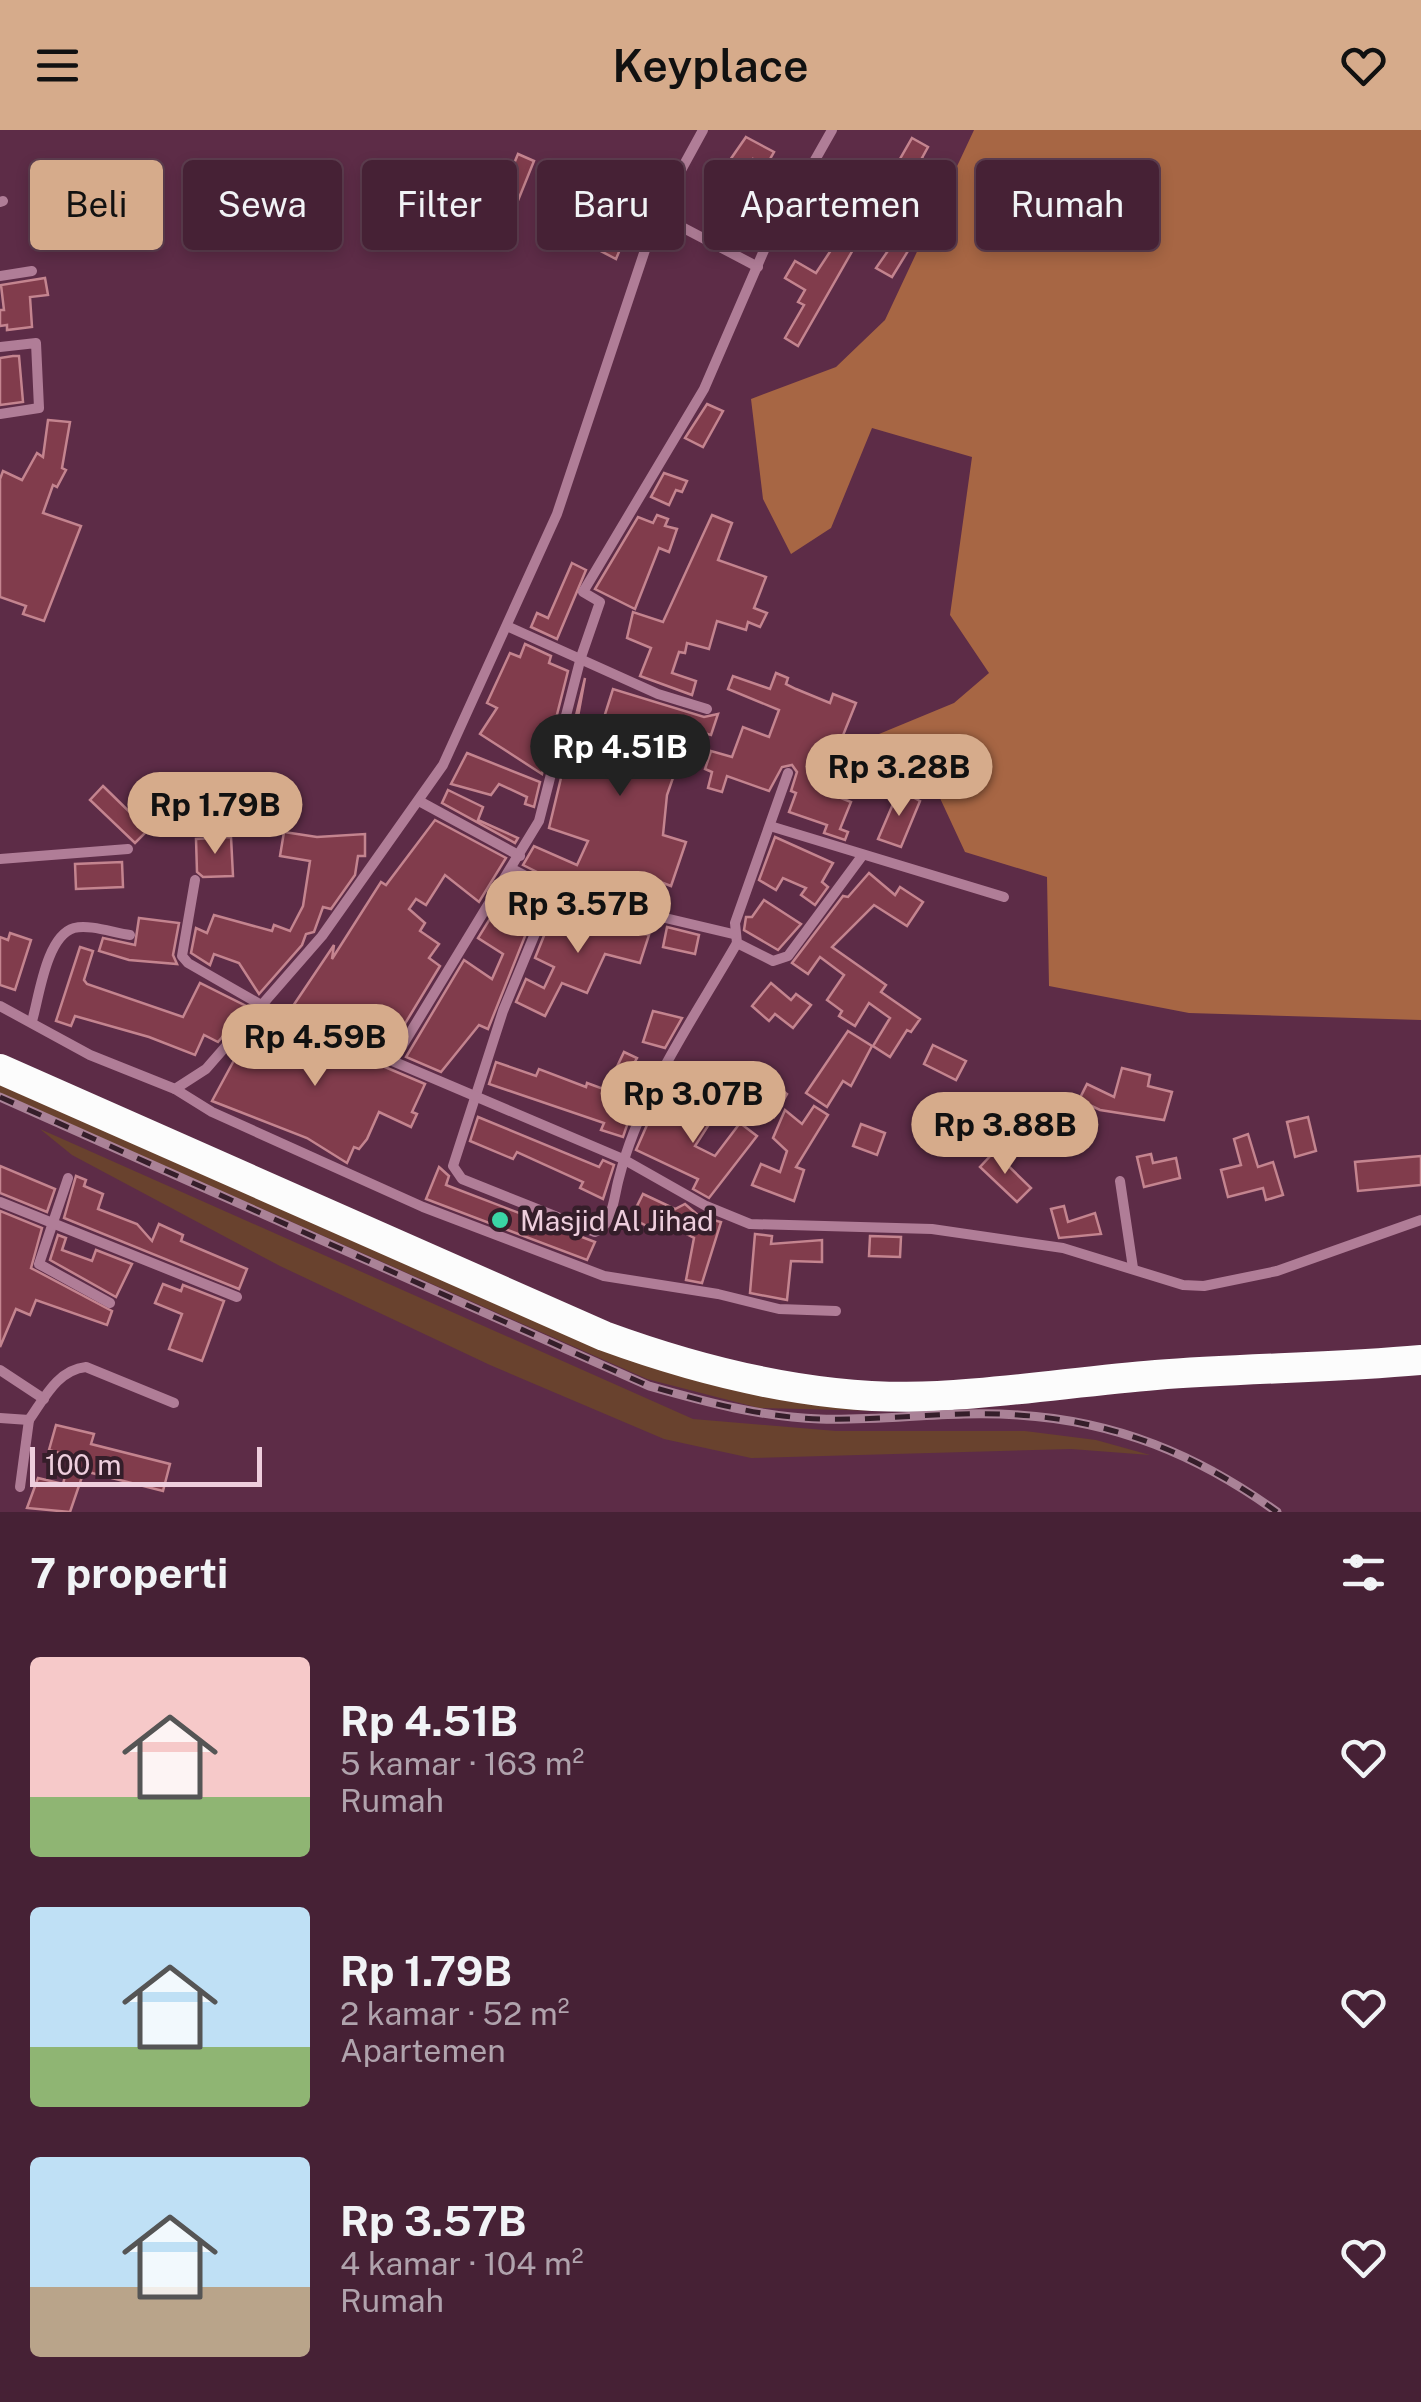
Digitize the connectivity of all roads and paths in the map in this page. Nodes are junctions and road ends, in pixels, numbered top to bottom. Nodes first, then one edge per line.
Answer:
1 (703, 130) edge
2 (832, 130) edge
3 (684, 165) edge
4 (684, 228) edge
5 (646, 250) edge
6 (758, 266) junction
7 (32, 271) dead end
8 (0, 276) edge
9 (0, 347) edge
10 (0, 414) edge
11 (508, 627) junction
12 (580, 657) junction
13 (707, 709) dead end
14 (788, 774) dead end
15 (420, 801) junction
16 (770, 826) junction
17 (128, 849) dead end
18 (520, 856) junction
19 (862, 856) junction
20 (0, 860) edge
21 (512, 869) junction
22 (195, 880) dead end
23 (1004, 897) dead end
24 (606, 904) dead end
25 (130, 935) dead end
26 (735, 938) junction
27 (0, 1006) edge
28 (263, 1006) junction
29 (32, 1022) junction
30 (393, 1062) junction
31 (0, 1070) edge
32 (175, 1088) junction
33 (476, 1096) junction
34 (623, 1159) junction
35 (68, 1178) dead end
36 (1120, 1181) dead end
37 (0, 1202) edge
38 (1421, 1220) edge
39 (52, 1224) junction
40 (1134, 1268) junction
41 (237, 1297) dead end
42 (110, 1303) dead end
43 (836, 1311) dead end
44 (1421, 1360) edge
45 (0, 1370) edge
46 (44, 1399) junction
47 (174, 1403) dead end
48 (0, 1418) edge
49 (29, 1420) junction
50 (20, 1487) dead end

1 - 3 street
2 - 6 street
4 - 6 street
5 - 11 street
6 - 12 street
7 - 8 street
9 - 10 street
11 - 12 street
11 - 15 street
12 - 13 street
12 - 18 street
14 - 16 street
15 - 18 street
15 - 28 street
16 - 19 street
16 - 26 street
17 - 20 street
18 - 21 street
19 - 23 street
19 - 26 street
21 - 30 street
21 - 33 street
22 - 28 street
24 - 26 street
25 - 29 street
26 - 34 street
27 - 29 street
28 - 30 street
28 - 32 street
29 - 32 street
30 - 33 street
31 - 44 highway
32 - 43 street
33 - 34 street
33 - 34 street
34 - 40 street
35 - 39 street
36 - 40 street
37 - 39 street
38 - 40 street
39 - 41 street
39 - 42 street
45 - 46 street
46 - 47 street
46 - 49 street
48 - 49 street
49 - 50 street

